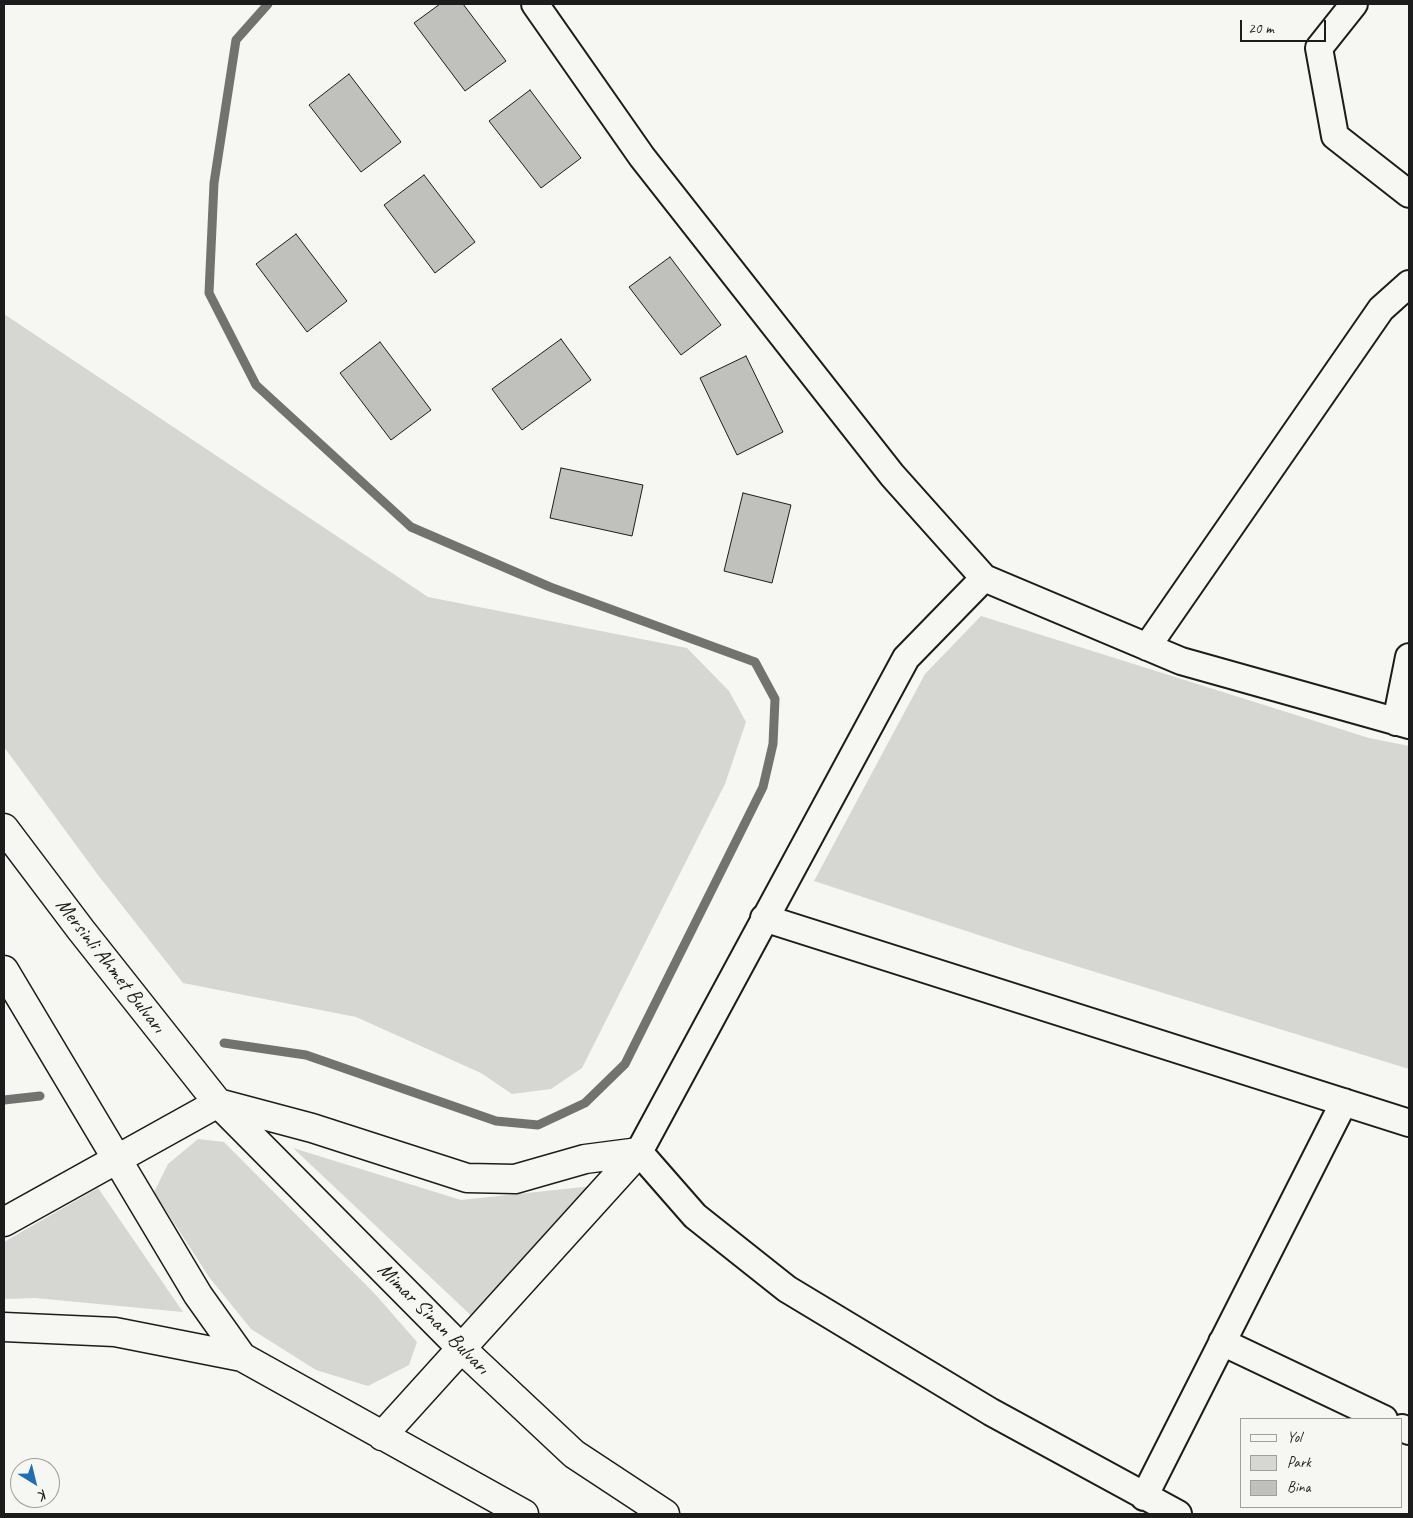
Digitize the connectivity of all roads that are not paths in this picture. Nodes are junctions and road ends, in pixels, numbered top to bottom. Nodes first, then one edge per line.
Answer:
1 (534, 4) edge
2 (1354, 4) edge
3 (1409, 194) edge
4 (1409, 284) edge
5 (984, 578) junction
6 (1147, 647) junction
7 (1409, 658) edge
8 (1403, 724) edge
9 (4, 828) edge
10 (764, 918) junction
11 (4, 970) edge
12 (1344, 1102) junction
13 (218, 1103) junction
14 (1409, 1123) edge
15 (639, 1152) junction
16 (118, 1160) junction
17 (4, 1222) edge
18 (4, 1326) edge
19 (1222, 1342) junction
20 (463, 1350) junction
21 (242, 1357) junction
22 (1382, 1418) edge
23 (382, 1436) junction
24 (1144, 1497) junction
25 (524, 1514) edge
26 (665, 1514) edge
27 (1178, 1514) edge

1 - 5 street
2 - 3 street
4 - 6 street
5 - 6 street
5 - 10 street
6 - 8 street
7 - 8 street
9 - 13 main road, Mersinli Ahmet Bulvarı
10 - 12 street
10 - 15 street
11 - 16 main road
12 - 14 street
12 - 19 street
13 - 15 main road
13 - 16 main road
13 - 20 main road, Mimar Sinan Bulvarı
15 - 20 main road
15 - 24 street
16 - 17 main road
16 - 21 main road
18 - 21 main road
19 - 22 street
19 - 24 street
20 - 23 main road
20 - 26 main road, Mimar Sinan Bulvarı
21 - 23 main road
23 - 25 main road
24 - 27 street

